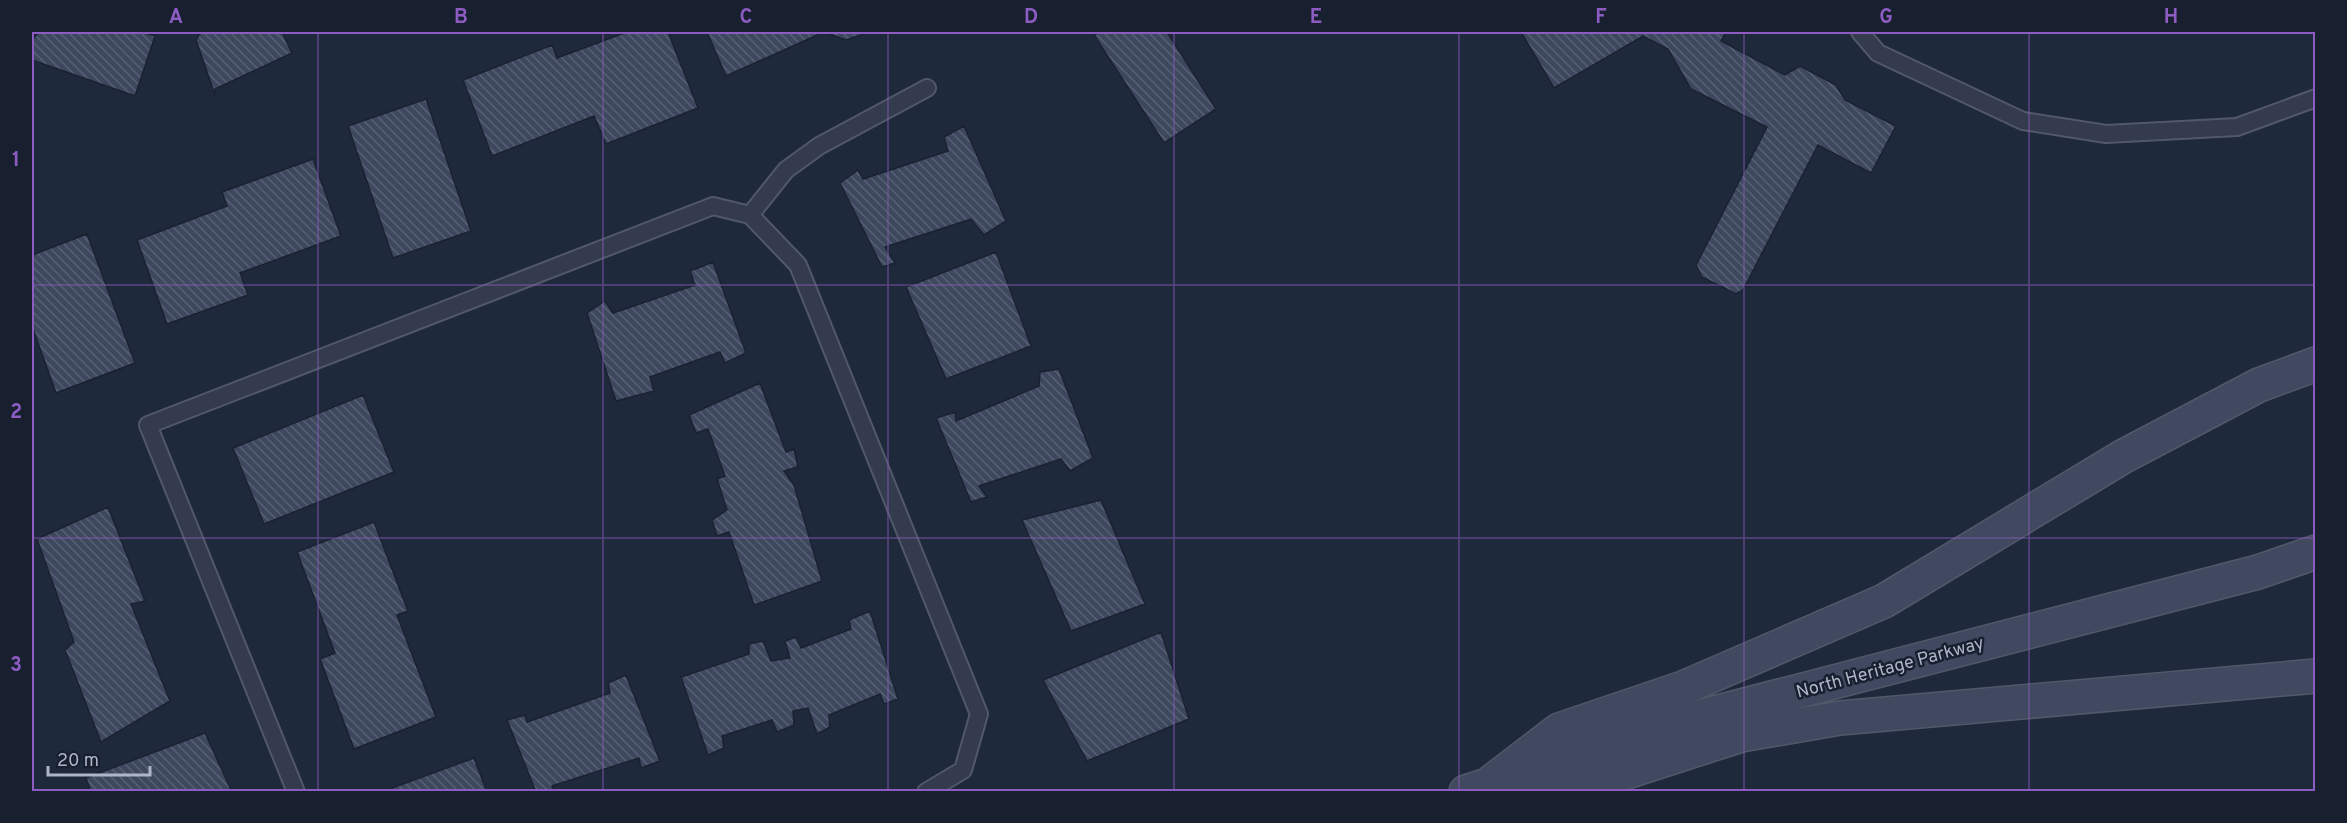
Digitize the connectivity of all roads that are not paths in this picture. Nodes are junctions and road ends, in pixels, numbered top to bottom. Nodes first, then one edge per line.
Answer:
1 (1860, 32) edge
2 (927, 88) dead end
3 (2316, 98) edge
4 (750, 215) junction
5 (2316, 364) edge
6 (2316, 552) edge
7 (2316, 676) edge
8 (1478, 787) edge
9 (296, 792) edge
10 (926, 792) edge

1 - 3 lane
2 - 4 lane
4 - 9 lane
4 - 10 lane
5 - 8 main road
6 - 8 main road, North Heritage Parkway
7 - 8 main road

